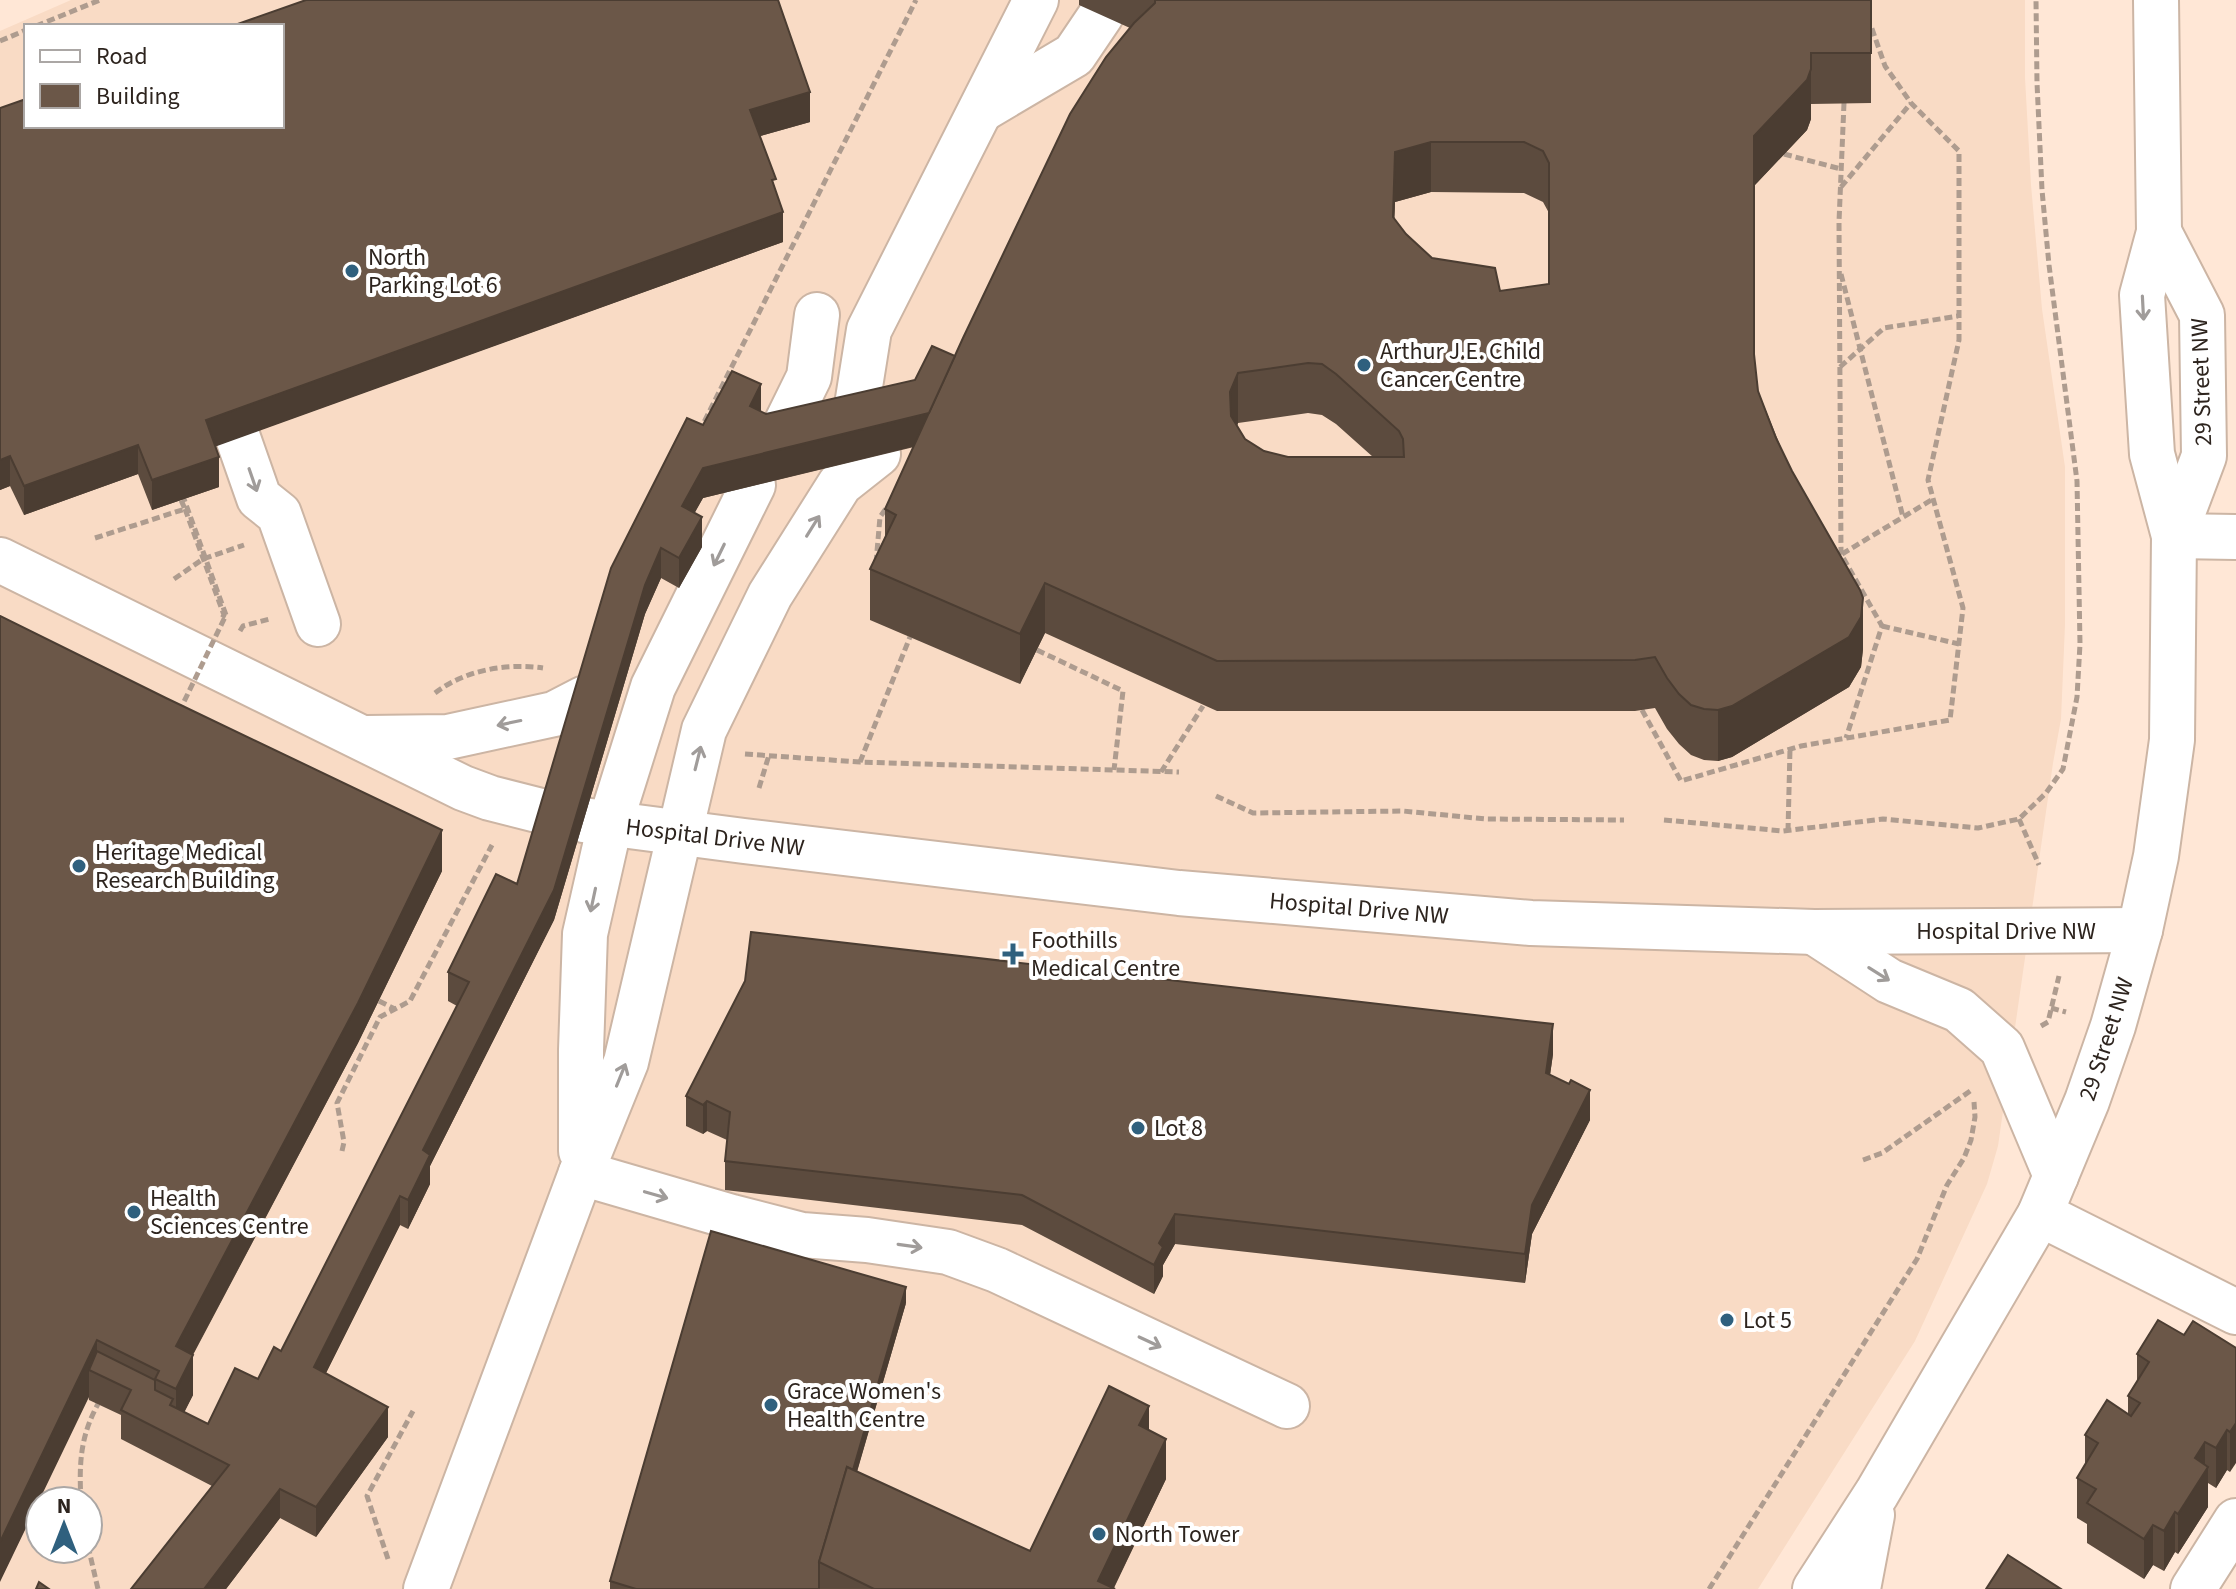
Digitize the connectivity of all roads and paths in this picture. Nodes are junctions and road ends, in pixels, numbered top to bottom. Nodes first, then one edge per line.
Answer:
1 (100, 0) edge
2 (916, 0) edge
3 (1036, 0) edge
4 (2036, 0) edge
5 (2156, 0) edge
6 (1112, 20) dead end
7 (41, 24) edge
8 (1871, 26) edge
9 (24, 31) edge
10 (0, 41) edge
11 (1844, 103) edge
12 (1911, 103) junction
13 (981, 110) junction
14 (1784, 154) edge
15 (1841, 169) junction
16 (1840, 188) junction
17 (2159, 232) junction
18 (1839, 265) junction
19 (817, 315) dead end
20 (1958, 316) junction
21 (869, 330) junction
22 (1860, 349) junction
23 (1840, 368) junction
24 (809, 377) junction
25 (698, 435) edge
26 (238, 438) edge
27 (777, 442) edge
28 (753, 485) edge
29 (1933, 499) junction
30 (887, 505) edge
31 (185, 509) junction
32 (1903, 517) junction
33 (2174, 536) junction
34 (2236, 537) edge
35 (95, 538) dead end
36 (247, 544) dead end
37 (1841, 554) junction
38 (203, 559) junction
39 (0, 560) edge
40 (875, 568) edge
41 (174, 579) dead end
42 (274, 618) dead end
43 (318, 624) dead end
44 (1882, 626) junction
45 (213, 636) dead end
46 (910, 637) edge
47 (237, 639) dead end
48 (1959, 644) junction
49 (1037, 650) edge
50 (669, 654) junction
51 (550, 669) dead end
52 (626, 678) edge
53 (433, 694) dead end
54 (583, 699) edge
55 (1203, 706) edge
56 (1642, 710) edge
57 (178, 711) edge
58 (361, 738) junction
59 (1846, 738) junction
60 (1790, 749) junction
61 (736, 753) dead end
62 (769, 755) junction
63 (860, 762) junction
64 (1114, 770) junction
65 (1161, 772) junction
66 (1179, 772) dead end
67 (759, 788) dead end
68 (1216, 796) dead end
69 (581, 819) junction
70 (2019, 819) junction
71 (1624, 820) dead end
72 (1664, 820) dead end
73 (1788, 831) junction
74 (679, 833) junction
75 (493, 844) dead end
76 (2039, 865) dead end
77 (2140, 930) junction
78 (1814, 932) junction
79 (2059, 976) dead end
80 (379, 1001) edge
81 (2051, 1008) junction
82 (395, 1009) junction
83 (2066, 1012) dead end
84 (2048, 1022) dead end
85 (358, 1043) edge
86 (365, 1047) junction
87 (1975, 1078) dead end
88 (1973, 1089) junction
89 (342, 1151) dead end
90 (1863, 1160) dead end
91 (581, 1173) junction
92 (2048, 1195) junction
93 (2236, 1312) edge
94 (98, 1404) edge
95 (1287, 1406) dead end
96 (413, 1411) dead end
97 (80, 1485) edge
98 (1877, 1493) junction
99 (2236, 1521) edge
100 (92, 1565) edge
101 (408, 1579) edge
102 (98, 1589) edge
103 (1709, 1589) edge
104 (1815, 1589) edge
105 (1858, 1589) edge
106 (2193, 1589) edge

1 - 7 path
2 - 25 path
3 - 13 street
4 - 70 path
5 - 17 street, 29 Street NW
6 - 13 street
8 - 12 path
9 - 10 path
11 - 15 path
12 - 16 path
12 - 20 path
13 - 21 street
14 - 15 path
15 - 16 path
16 - 18 path
17 -> 33 street, 29 Street NW
17 - 33 street, 29 Street NW
18 - 22 path
18 - 23 path
19 - 24 street
20 - 22 path
20 - 29 path
21 - 24 street
74 -> 21 street
22 - 23 path
22 - 32 path
23 - 37 path
24 - 27 street
26 -> 43 street
28 -> 50 street
29 - 32 path
29 - 48 path
30 - 40 path
31 - 35 path
31 - 38 path
31 - 57 path, bridge
32 - 37 path
33 - 34 street
33 - 77 street, 29 Street NW
36 - 38 path
37 - 44 path
38 - 41 path
38 - 45 path
39 - 58 street, Hospital Drive NW
42 - 47 path
44 - 48 path
44 - 59 path
46 - 63 path
48 - 59 path
49 - 64 path
50 - 52 street
50 - 69 street
51 - 53 path
54 -> 58 street
55 - 65 path
56 - 60 path
58 - 69 street, Hospital Drive NW
59 - 60 path
60 - 73 path
61 - 62 path
62 - 63 path
62 - 67 path
63 - 64 path
64 - 65 path
65 - 66 path
68 - 71 path
69 - 74 street, Hospital Drive NW
69 -> 91 street
70 - 73 path
70 - 76 path
72 - 73 path
74 - 78 street, Hospital Drive NW
91 -> 74 street
75 - 82 path
77 - 78 street, Hospital Drive NW
77 - 92 street, 29 Street NW
78 -> 92 street
79 - 81 path
80 - 82 path
81 - 83 path
81 - 84 path
82 - 86 path
85 - 86 path
86 - 89 path
87 - 88 path
88 - 90 path
88 - 103 path
91 -> 95 street
91 - 101 street
92 - 93 street
92 - 98 street, 29 Street NW
94 - 97 path
96 - 101 path
98 - 104 street, 29 Street NW
98 - 105 street, 29 Street NW
99 - 106 street
100 - 102 path

